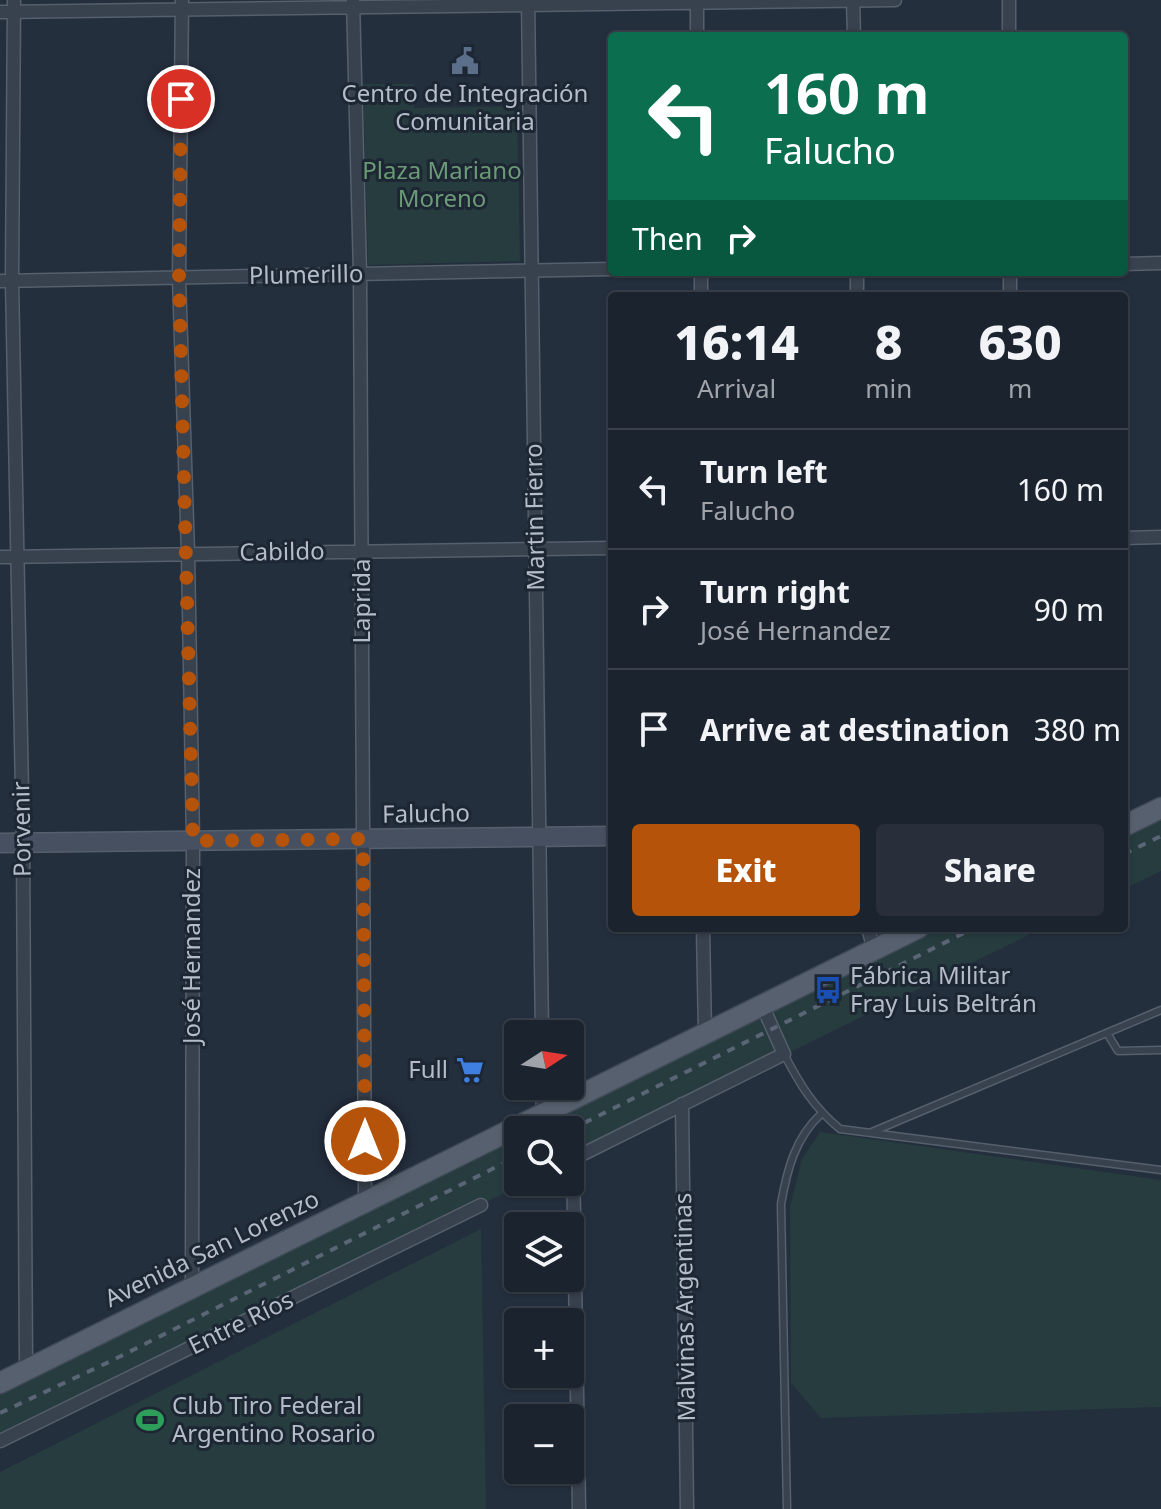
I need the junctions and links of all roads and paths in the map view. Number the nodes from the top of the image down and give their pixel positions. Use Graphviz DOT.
graph roads {
  1 [pos="853,0"];
  2 [pos="895,0"];
  3 [pos="1009,0"];
  4 [pos="528,2"];
  5 [pos="697,2"];
  6 [pos="353,4"];
  7 [pos="182,5"];
  8 [pos="14,6"];
  9 [pos="0,12"];
  10 [pos="697,32"];
  11 [pos="854,32"];
  12 [pos="1009,32"];
  13 [pos="1161,263"];
  14 [pos="1128,264"];
  15 [pos="608,269"];
  16 [pos="532,271"];
  17 [pos="360,274"];
  18 [pos="179,278"];
  19 [pos="6,281"];
  20 [pos="1161,537"];
  21 [pos="1128,538"];
  22 [pos="536,548"];
  23 [pos="608,548"];
  24 [pos="362,551"];
  25 [pos="188,553"];
  26 [pos="0,557"];
  27 [pos="16,557"];
  28 [pos="1161,808"];
  29 [pos="1128,824"];
  30 [pos="608,836"];
  31 [pos="539,837"];
  32 [pos="363,839"];
  33 [pos="193,841"];
  34 [pos="0,843"];
  35 [pos="23,843"];
  36 [pos="703,932"];
  37 [pos="869,932"];
  38 [pos="910,932"];
  39 [pos="874,950"];
  40 [pos="762,1005"];
  41 [pos="1161,1010"];
  42 [pos="542,1020"];
  43 [pos="1107,1033"];
  44 [pos="705,1034"];
  45 [pos="1161,1050"];
  46 [pos="784,1054"];
  47 [pos="542,1100"];
  48 [pos="682,1104"];
  49 [pos="543,1114"];
  50 [pos="821,1114"];
  51 [pos="868,1133"];
  52 [pos="1161,1170"];
  53 [pos="365,1202"];
  54 [pos="481,1205"];
  55 [pos="192,1288"];
  56 [pos="26,1370"];
  57 [pos="0,1383"];
  58 [pos="0,1441"];
  59 [pos="579,1509"];
  60 [pos="687,1509"];
  61 [pos="787,1509"];
  1 -- 2 [label="street"];
  1 -- 5 [label="street"];
  1 -- 11 [label="street"];
  3 -- 12 [label="street"];
  4 -- 5 [label="street"];
  4 -- 6 [label="street"];
  4 -- 16 [label="street, Martin Fierro"];
  5 -- 10 [label="street"];
  6 -- 7 [label="street"];
  6 -- 17 [label="street, Laprida"];
  7 -- 8 [label="street"];
  7 -- 18 [label="street, José Hernandez"];
  8 -- 9 [label="street"];
  8 -- 19 [label="street, Porvenir"];
  13 -- 14 [label="street"];
  15 -- 16 [label="street, Plumerillo"];
  16 -- 17 [label="street, Plumerillo"];
  16 -- 22 [label="street, Martin Fierro"];
  17 -- 18 [label="street, Plumerillo"];
  17 -- 24 [label="street, Laprida"];
  18 -- 19 [label="street, Plumerillo"];
  18 -- 25 [label="street, José Hernandez"];
  19 -- 27 [label="street, Porvenir"];
  20 -- 21 [label="street"];
  22 -- 23 [label="street, Cabildo"];
  22 -- 24 [label="street, Cabildo"];
  22 -- 31 [label="street, Martin Fierro"];
  24 -- 25 [label="street, Cabildo"];
  24 -- 32 [label="street, Laprida"];
  25 -- 27 [label="street, Cabildo"];
  25 -- 33 [label="street, José Hernandez"];
  26 -- 27 [label="street, Cabildo"];
  27 -- 35 [label="street, Porvenir"];
  28 -- 29 [label="main road"];
  30 -- 31 [label="street, Falucho"];
  31 -- 32 [label="street, Falucho"];
  31 -- 42 [label="street, Martin Fierro"];
  32 -- 33 [label="street, Falucho"];
  32 -- 53 [label="street, Laprida"];
  33 -- 35 [label="street, Falucho"];
  33 -- 55 [label="street, José Hernandez"];
  34 -- 35 [label="street, Falucho"];
  35 -- 56 [label="street, Porvenir"];
  36 -- 44 [label="street"];
  37 -- 39 [label="street"];
  38 -- 39 [label="main road, Avenida San Lorenzo"];
  39 -- 40 [label="main road, Avenida San Lorenzo"];
  40 -- 44 [label="main road, Avenida San Lorenzo"];
  40 -- 46 [label="street"];
  41 -- 43 [label="lane"];
  43 -- 45 [label="lane"];
  43 -- 51 [label="lane"];
  44 -- 49 [label="main road, Avenida San Lorenzo"];
  46 -- 48 [label="street"];
  46 -- 50 [label="lane"];
  47 -- 49 [label="street"];
  48 -- 59 [label="street"];
  48 -- 60 [label="street, Malvinas Argentinas"];
  49 -- 53 [label="main road, Avenida San Lorenzo"];
  50 -- 51 [label="lane"];
  50 -- 61 [label="lane"];
  51 -- 52 [label="lane"];
  53 -- 55 [label="main road, Avenida San Lorenzo"];
  54 -- 58 [label="street, Entre Ríos"];
  55 -- 56 [label="main road, Avenida San Lorenzo"];
  56 -- 57 [label="main road, Avenida San Lorenzo"];
}
